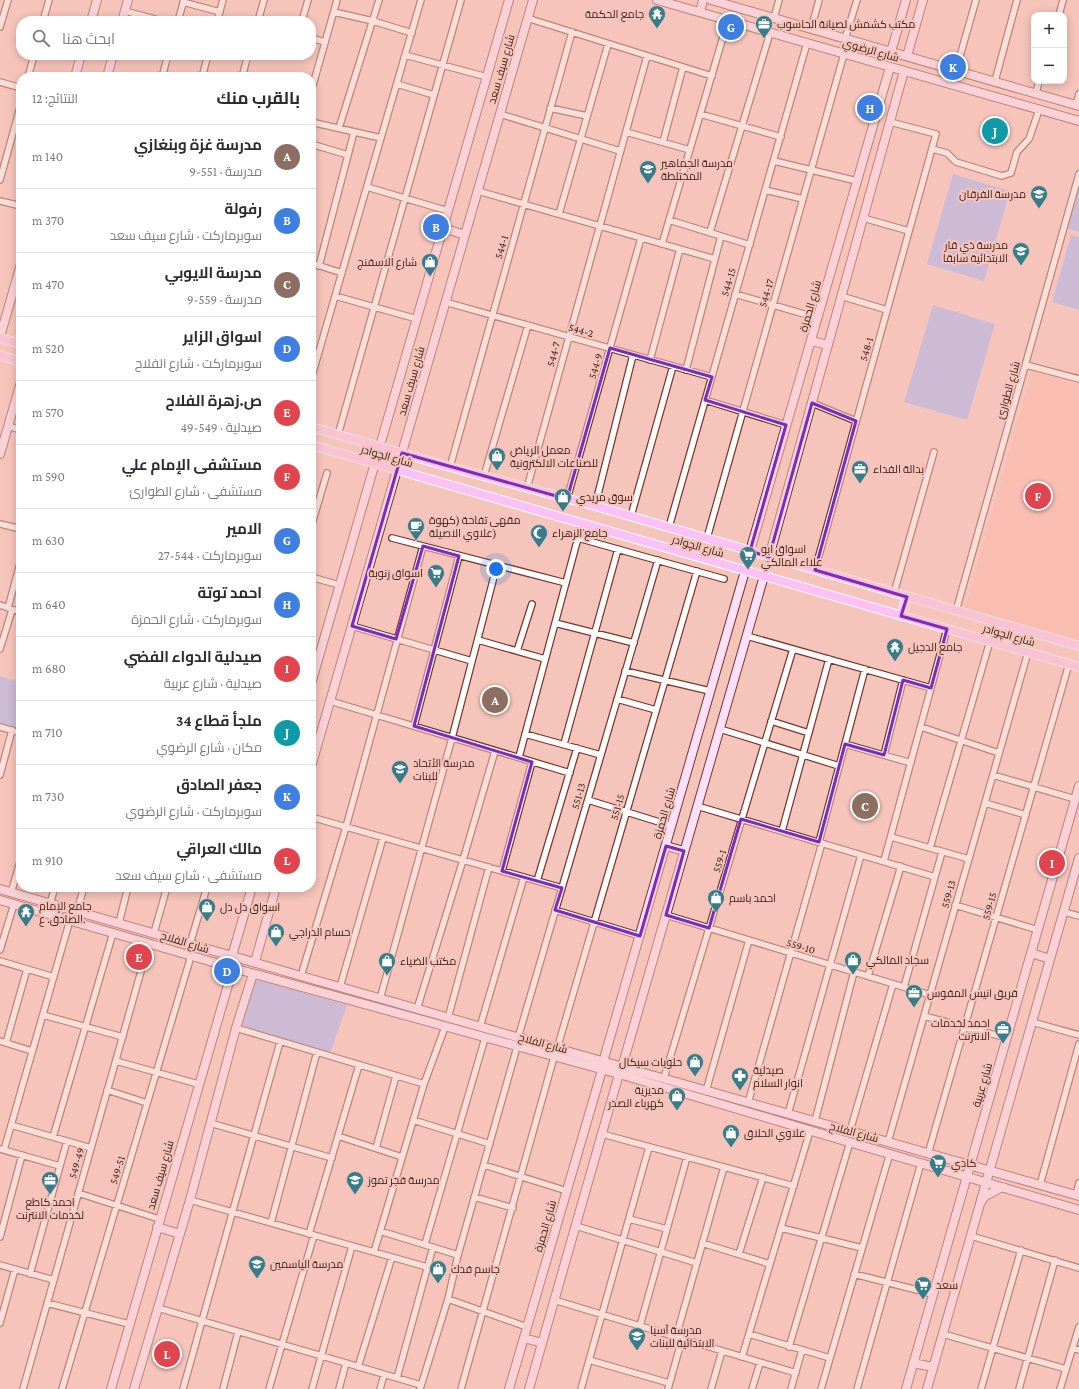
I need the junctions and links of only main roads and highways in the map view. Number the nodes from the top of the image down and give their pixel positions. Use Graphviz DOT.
graph roads {
  1 [pos="0,338"];
  2 [pos="16,343"];
  3 [pos="0,356"];
  4 [pos="16,361"];
  5 [pos="316,429"];
  6 [pos="316,446"];
  7 [pos="907,596"];
  8 [pos="902,616"];
  9 [pos="1079,646"];
  10 [pos="1079,667"];
  1 -- 2 [label="main road"];
  3 -- 4 [label="main road"];
  5 -- 7 [label="main road, شارع الچوادر"];
  6 -- 8 [label="main road, شارع الچوادر"];
  7 -- 8 [label="main road"];
  7 -- 9 [label="main road, شارع الچوادر"];
  8 -- 10 [label="main road, شارع الچوادر"];
}
